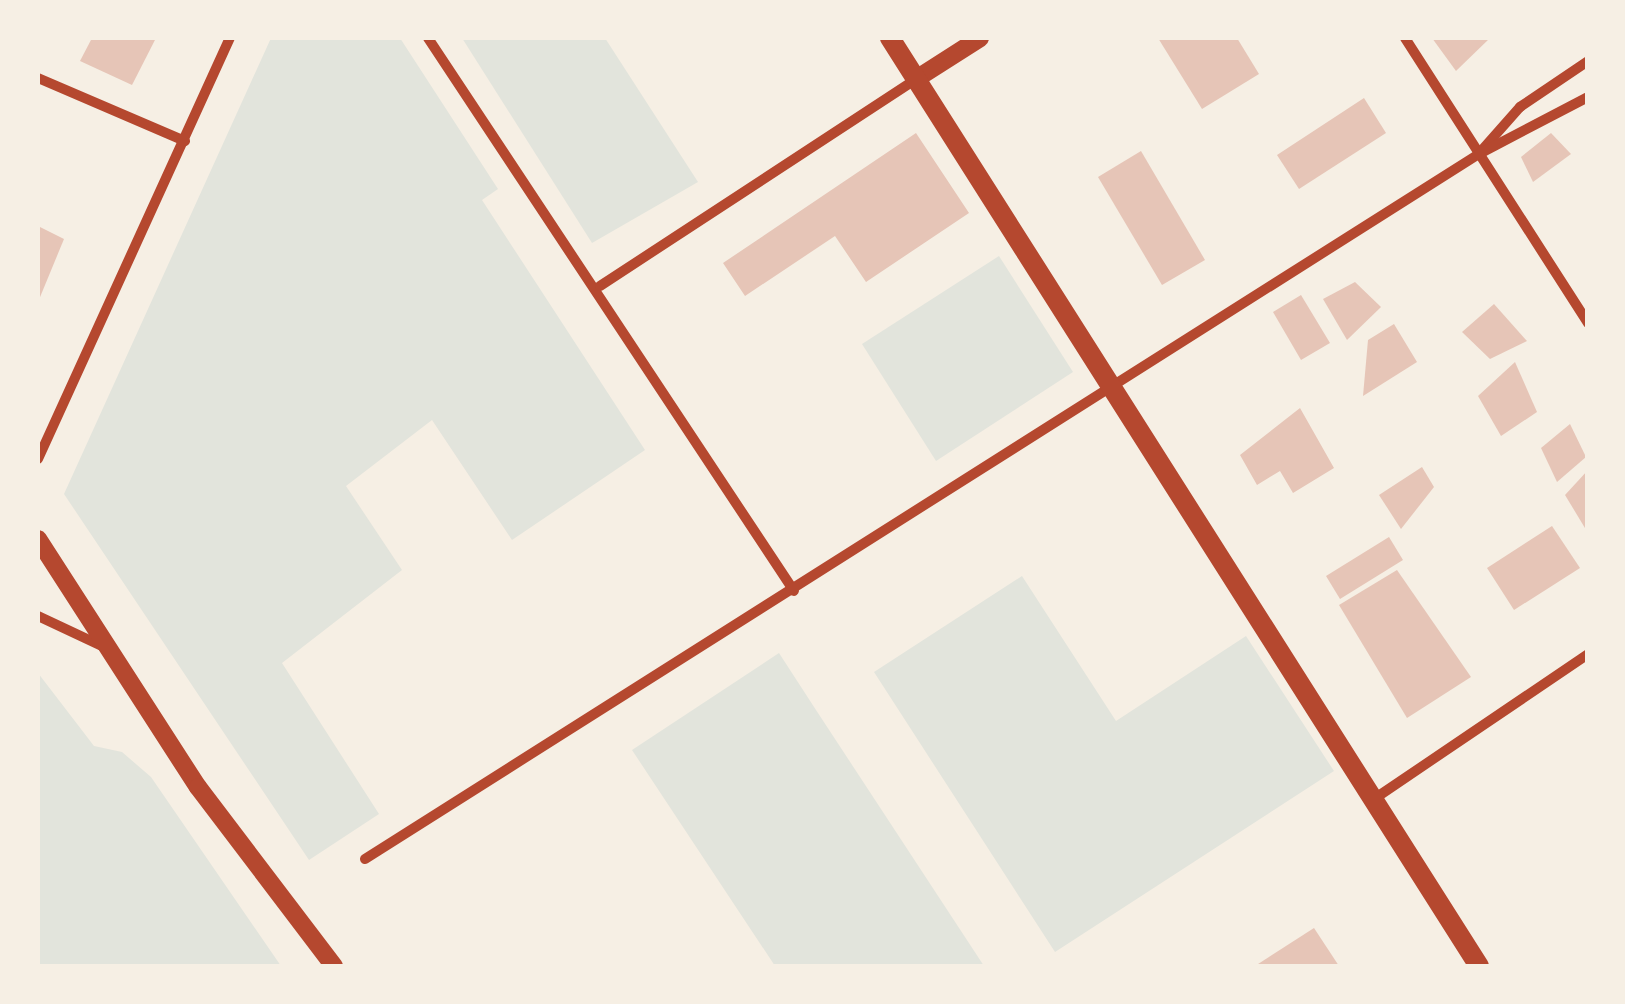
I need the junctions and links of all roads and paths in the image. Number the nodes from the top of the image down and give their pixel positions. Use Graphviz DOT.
graph roads {
  1 [pos="230,38"];
  2 [pos="428,38"];
  3 [pos="890,38"];
  4 [pos="980,38"];
  5 [pos="1405,38"];
  6 [pos="1588,61"];
  7 [pos="38,78"];
  8 [pos="916,79"];
  9 [pos="1588,96"];
  10 [pos="185,141"];
  11 [pos="1479,154"];
  12 [pos="600,286"];
  13 [pos="1588,322"];
  14 [pos="1114,388"];
  15 [pos="38,459"];
  16 [pos="38,539"];
  17 [pos="794,591"];
  18 [pos="38,616"];
  19 [pos="105,647"];
  20 [pos="1588,654"];
  21 [pos="1374,799"];
  22 [pos="365,858"];
  23 [pos="334,966"];
  24 [pos="1480,966"];
  1 -- 10 [label="street"];
  2 -- 12 [label="street"];
  3 -- 8 [label="main road"];
  4 -- 8 [label="street"];
  5 -- 11 [label="street"];
  6 -- 11 [label="street"];
  7 -- 10 [label="street"];
  8 -- 12 [label="street"];
  8 -- 14 [label="main road"];
  9 -- 11 [label="street"];
  10 -- 15 [label="street"];
  11 -- 13 [label="street"];
  11 -- 14 [label="street"];
  12 -- 17 [label="street"];
  14 -- 17 [label="street"];
  14 -- 21 [label="main road"];
  16 -- 19 [label="street"];
  17 -- 22 [label="street"];
  18 -- 19 [label="street"];
  19 -- 23 [label="street"];
  20 -- 21 [label="street"];
  21 -- 24 [label="main road"];
}
